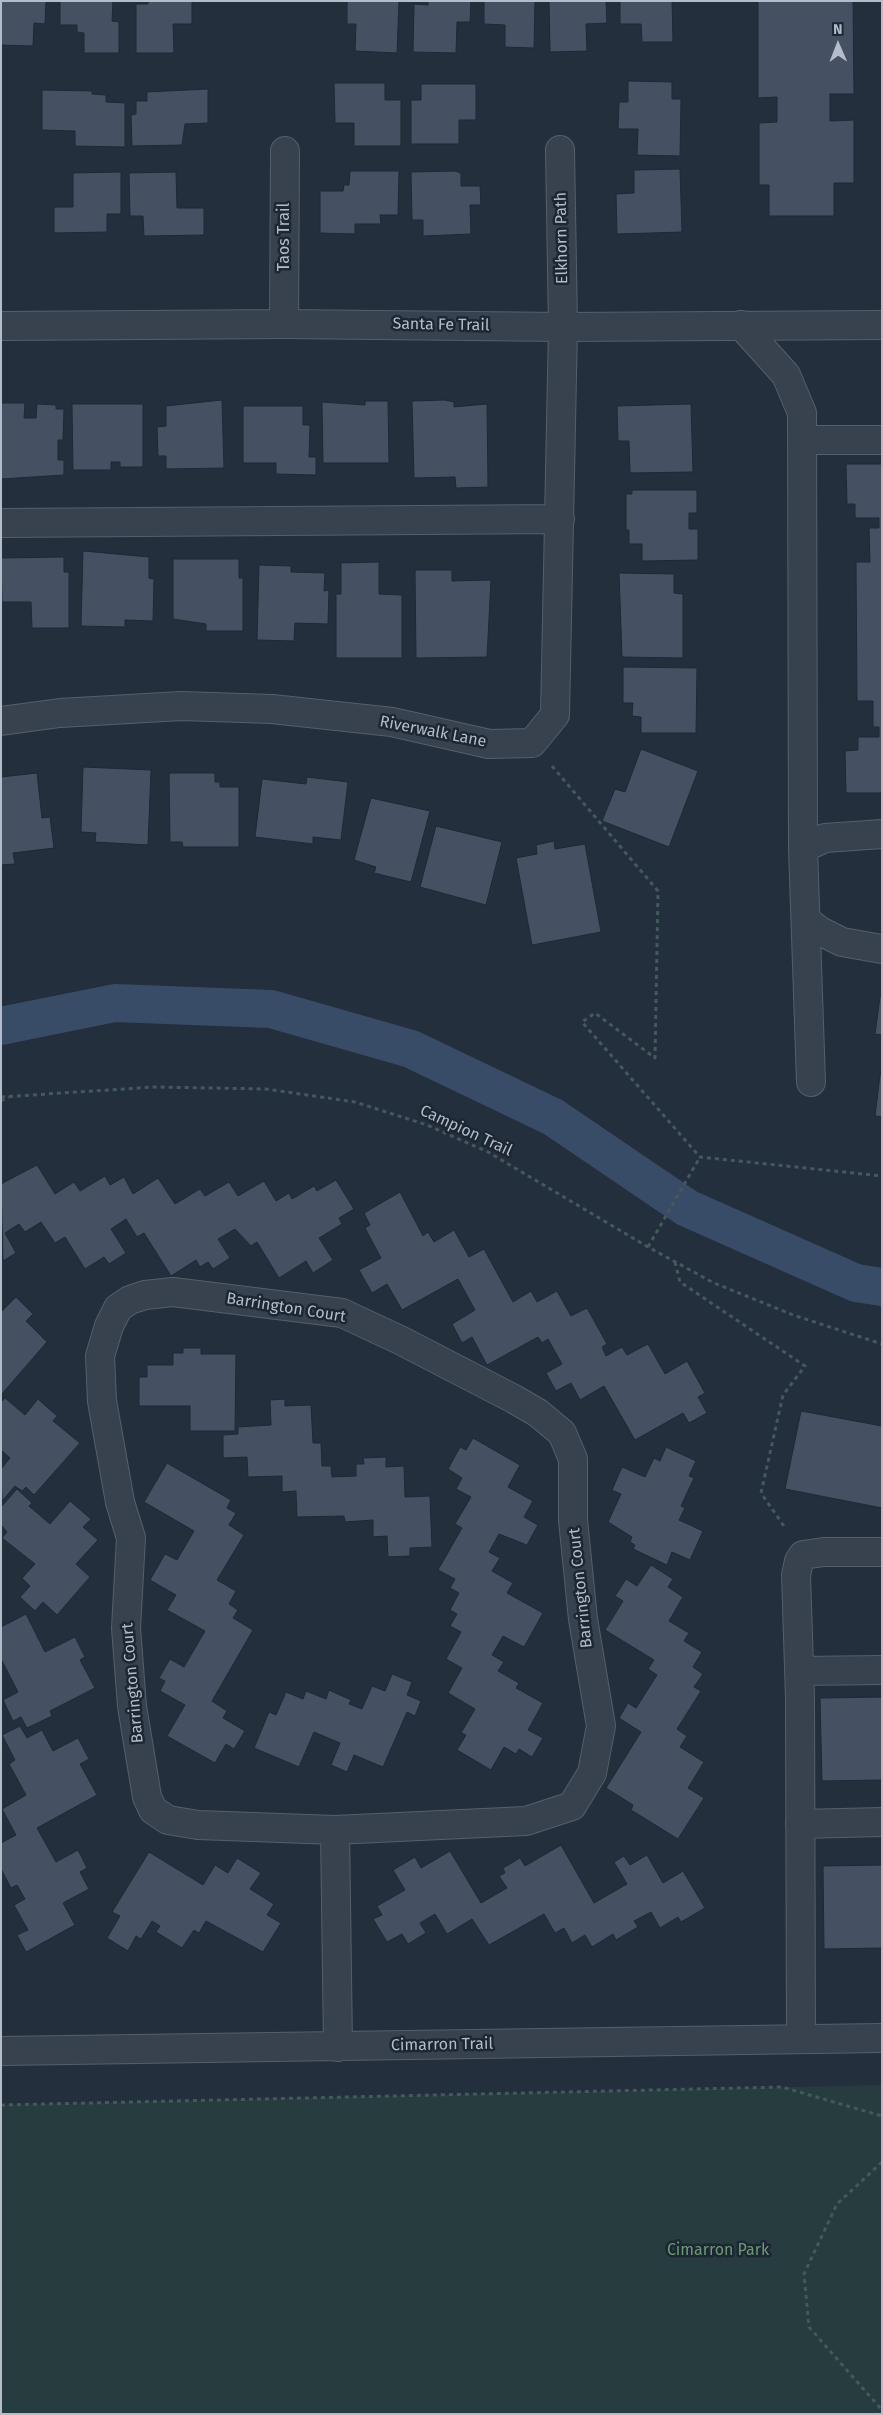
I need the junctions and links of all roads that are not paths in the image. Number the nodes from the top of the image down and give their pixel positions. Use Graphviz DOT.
graph roads {
  1 [pos="285,150"];
  2 [pos="560,150"];
  3 [pos="284,324"];
  4 [pos="741,325"];
  5 [pos="882,325"];
  6 [pos="1,326"];
  7 [pos="563,327"];
  8 [pos="802,440"];
  9 [pos="882,440"];
  10 [pos="560,518"];
  11 [pos="1,523"];
  12 [pos="1,721"];
  13 [pos="882,834"];
  14 [pos="803,848"];
  15 [pos="806,920"];
  16 [pos="882,949"];
  17 [pos="811,1082"];
  18 [pos="882,1552"];
  19 [pos="882,1670"];
  20 [pos="799,1671"];
  21 [pos="882,1822"];
  22 [pos="800,1824"];
  23 [pos="335,1830"];
  24 [pos="882,2038"];
  25 [pos="801,2039"];
  26 [pos="338,2047"];
  27 [pos="1,2051"];
  1 -- 3 [label="street, Taos Trail"];
  2 -- 7 [label="street, Elkhorn Path"];
  3 -- 6 [label="street, Santa Fe Trail"];
  3 -- 7 [label="street, Santa Fe Trail"];
  4 -- 5 [label="street, Santa Fe Trail"];
  4 -- 7 [label="street, Santa Fe Trail"];
  4 -- 8 [label="street"];
  7 -- 10 [label="street"];
  8 -- 9 [label="street"];
  8 -- 14 [label="street"];
  10 -- 11 [label="street"];
  10 -- 12 [label="street, Riverwalk Lane"];
  13 -- 14 [label="street"];
  14 -- 15 [label="street"];
  15 -- 16 [label="street"];
  15 -- 17 [label="street"];
  18 -- 20 [label="street"];
  19 -- 20 [label="street"];
  20 -- 22 [label="street"];
  21 -- 22 [label="street"];
  22 -- 25 [label="street"];
  23 -- 23 [label="street, Barrington Court"];
  23 -- 26 [label="street"];
  24 -- 25 [label="street, Cimarron Trail"];
  25 -- 26 [label="street, Cimarron Trail"];
  26 -- 27 [label="street, Cimarron Trail"];
}
